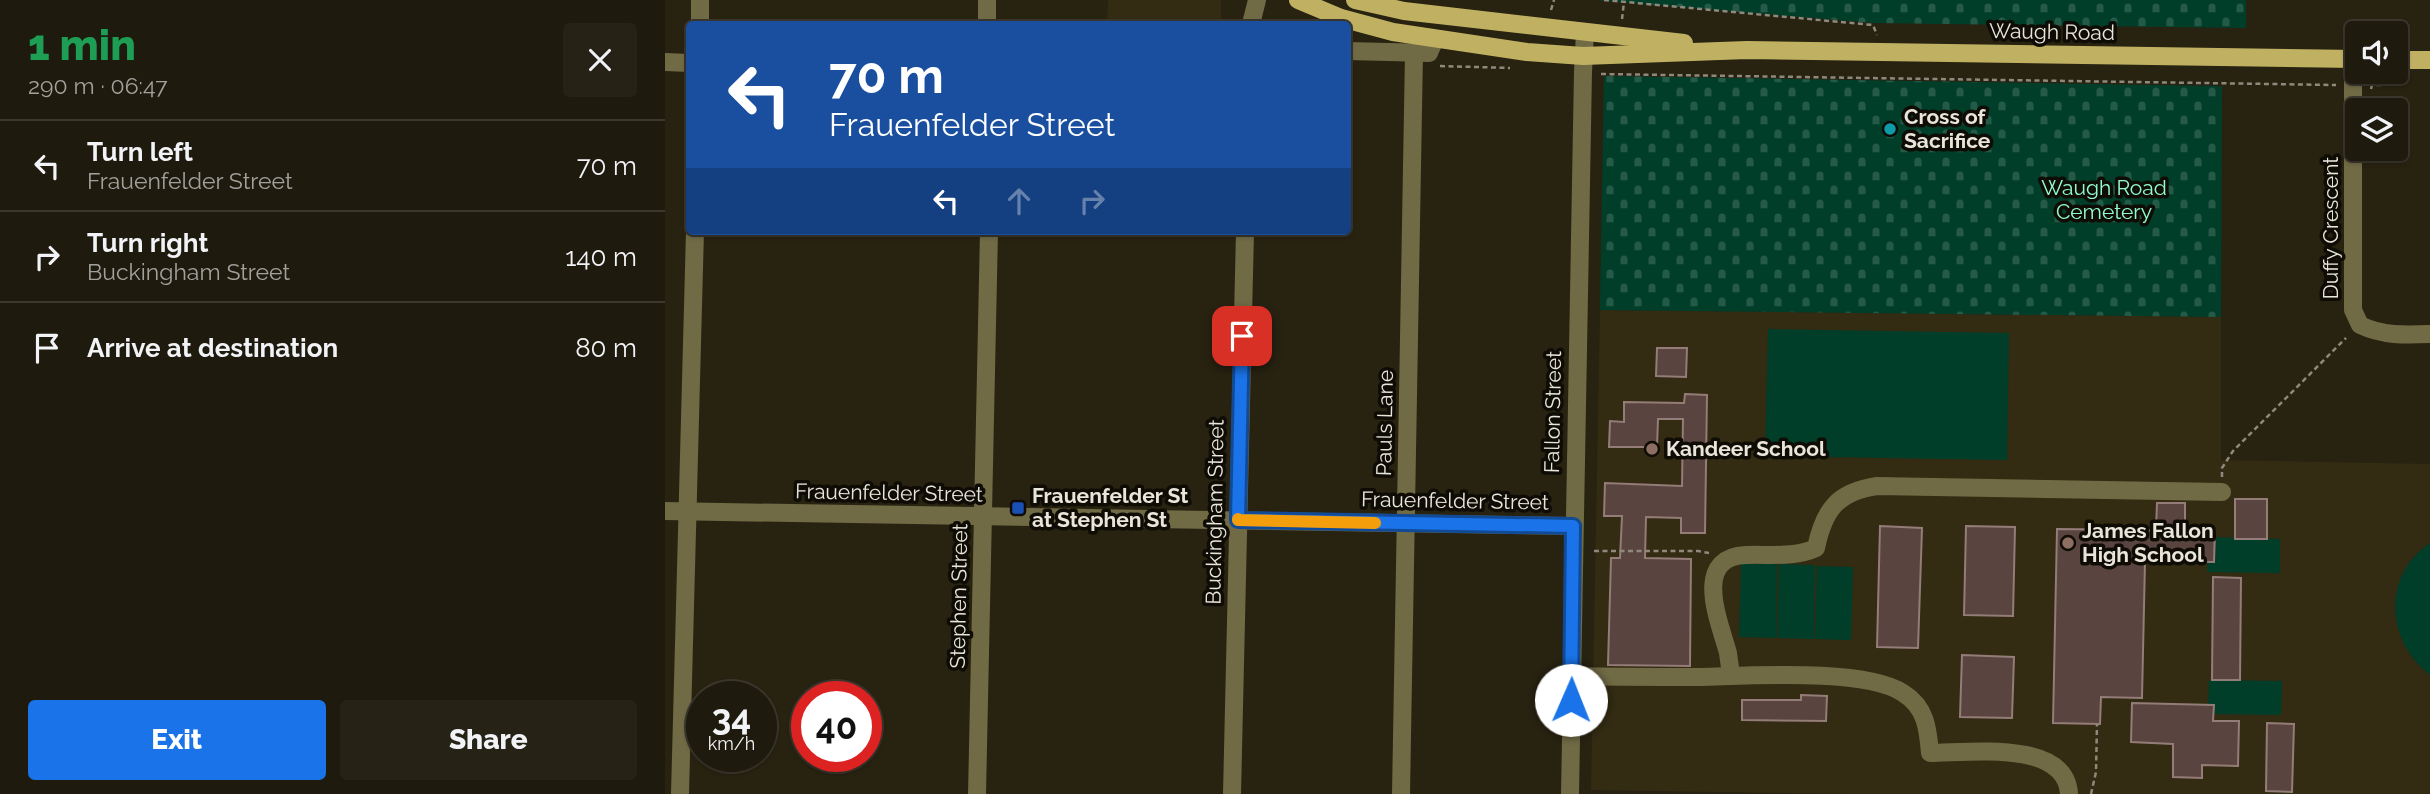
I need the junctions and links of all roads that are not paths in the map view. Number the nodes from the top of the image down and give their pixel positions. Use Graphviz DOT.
graph roads {
  1 [pos="700,0"];
  2 [pos="988,0"];
  3 [pos="1298,0"];
  4 [pos="1355,0"];
  5 [pos="700,21"];
  6 [pos="987,21"];
  7 [pos="1585,32"];
  8 [pos="1435,39"];
  9 [pos="1747,50"];
  10 [pos="1351,51"];
  11 [pos="1414,53"];
  12 [pos="1583,55"];
  13 [pos="2345,59"];
  14 [pos="2408,60"];
  15 [pos="2430,60"];
  16 [pos="665,62"];
  17 [pos="686,63"];
  18 [pos="2355,84"];
  19 [pos="695,235"];
  20 [pos="989,235"];
  21 [pos="1245,235"];
  22 [pos="2430,334"];
  23 [pos="2222,492"];
  24 [pos="665,511"];
  25 [pos="686,511"];
  26 [pos="983,518"];
  27 [pos="1238,520"];
  28 [pos="1406,523"];
  29 [pos="1573,526"];
  30 [pos="1731,675"];
  31 [pos="1572,677"];
  32 [pos="680,794"];
  33 [pos="977,794"];
  34 [pos="1232,794"];
  35 [pos="1401,794"];
  36 [pos="1570,794"];
  37 [pos="2069,794"];
  1 -- 5 [label="street"];
  2 -- 6 [label="street"];
  3 -- 8 [label="main road, Waugh Road"];
  4 -- 7 [label="main road, Waugh Road"];
  7 -- 9 [label="main road, Waugh Road"];
  7 -- 12 [label="street, Fallon Street"];
  8 -- 11 [label="street"];
  8 -- 12 [label="main road, Waugh Road"];
  9 -- 12 [label="main road, Waugh Road"];
  9 -- 13 [label="main road, Waugh Road"];
  10 -- 11 [label="street"];
  11 -- 28 [label="street, Pauls Lane"];
  12 -- 29 [label="street, Fallon Street"];
  14 -- 15 [label="main road"];
  16 -- 17 [label="street"];
  18 -- 22 [label="street, Duffy Crescent"];
  19 -- 25 [label="street"];
  20 -- 26 [label="street, Stephen Street"];
  21 -- 27 [label="street, Buckingham Street"];
  23 -- 30 [label="street"];
  24 -- 25 [label="street, Frauenfelder Street"];
  25 -- 26 [label="street, Frauenfelder Street"];
  25 -- 32 [label="street"];
  26 -- 27 [label="street, Frauenfelder Street"];
  26 -- 33 [label="street, Stephen Street"];
  27 -- 28 [label="street, Frauenfelder Street"];
  27 -- 34 [label="street, Buckingham Street"];
  28 -- 29 [label="street, Frauenfelder Street"];
  28 -- 35 [label="street, Pauls Lane"];
  29 -- 31 [label="street, Fallon Street"];
  30 -- 31 [label="street"];
  30 -- 37 [label="street"];
  31 -- 36 [label="street, Fallon Street"];
}
